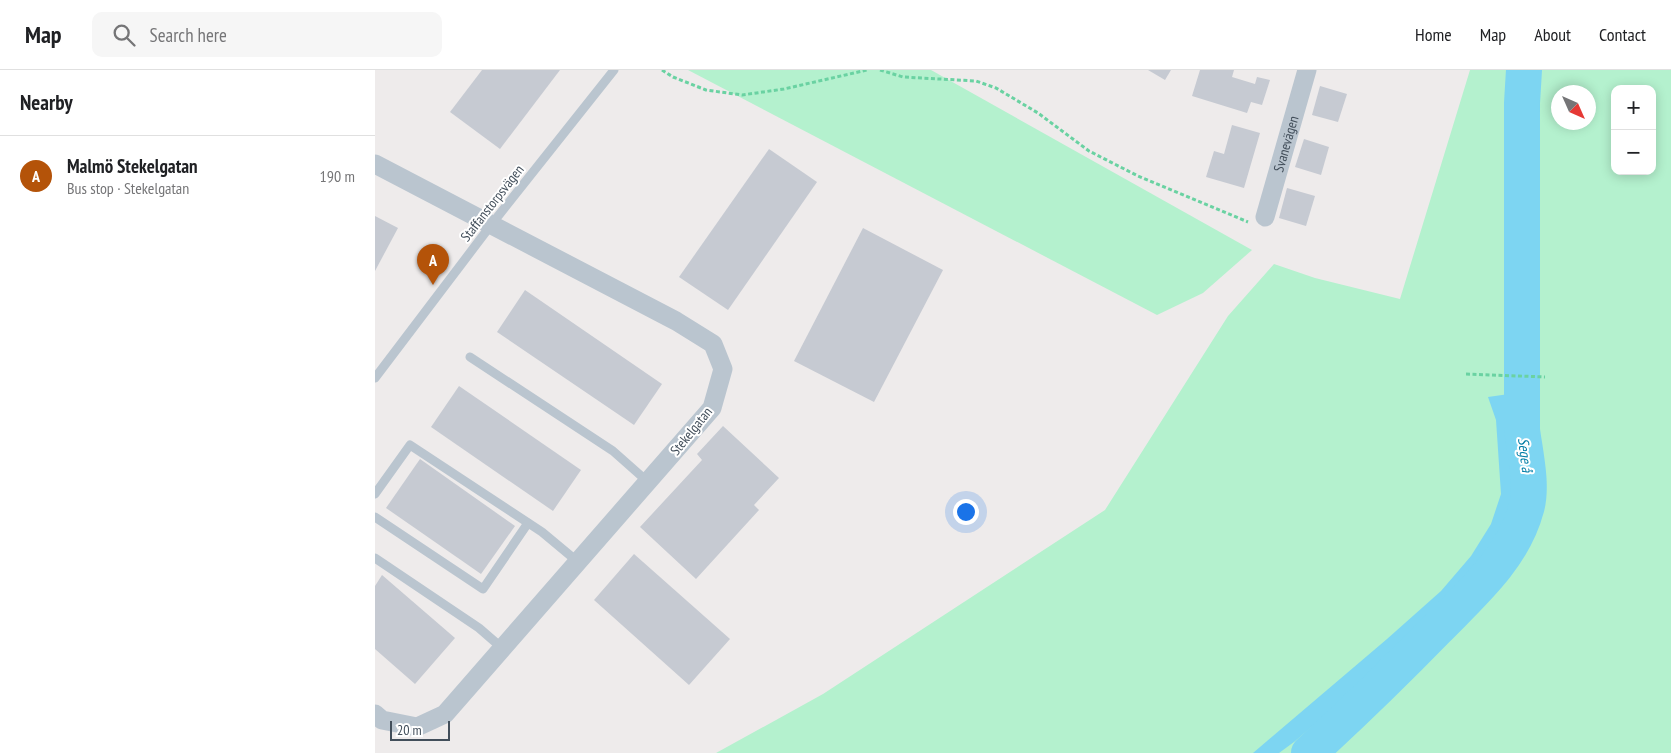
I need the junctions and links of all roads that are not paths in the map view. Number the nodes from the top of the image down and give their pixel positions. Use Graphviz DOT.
graph roads {
  1 [pos="614,70"];
  2 [pos="1306,70"];
  3 [pos="375,164"];
  4 [pos="1265,217"];
  5 [pos="491,225"];
  6 [pos="470,357"];
  7 [pos="375,378"];
  8 [pos="647,482"];
  9 [pos="375,494"];
  10 [pos="375,517"];
  11 [pos="528,523"];
  12 [pos="375,558"];
  13 [pos="578,562"];
  14 [pos="502,648"];
  15 [pos="375,714"];
  1 -- 5 [label="lane, Staffanstorpsvägen"];
  2 -- 4 [label="street, Svanevägen"];
  3 -- 5 [label="street, Stekelgatan"];
  5 -- 7 [label="lane, Staffanstorpsvägen"];
  5 -- 8 [label="street, Stekelgatan"];
  6 -- 8 [label="lane"];
  8 -- 13 [label="street, Stekelgatan"];
  9 -- 11 [label="lane"];
  10 -- 11 [label="lane"];
  11 -- 13 [label="lane"];
  12 -- 14 [label="lane"];
  13 -- 14 [label="street, Stekelgatan"];
  14 -- 15 [label="street, Stekelgatan"];
}
